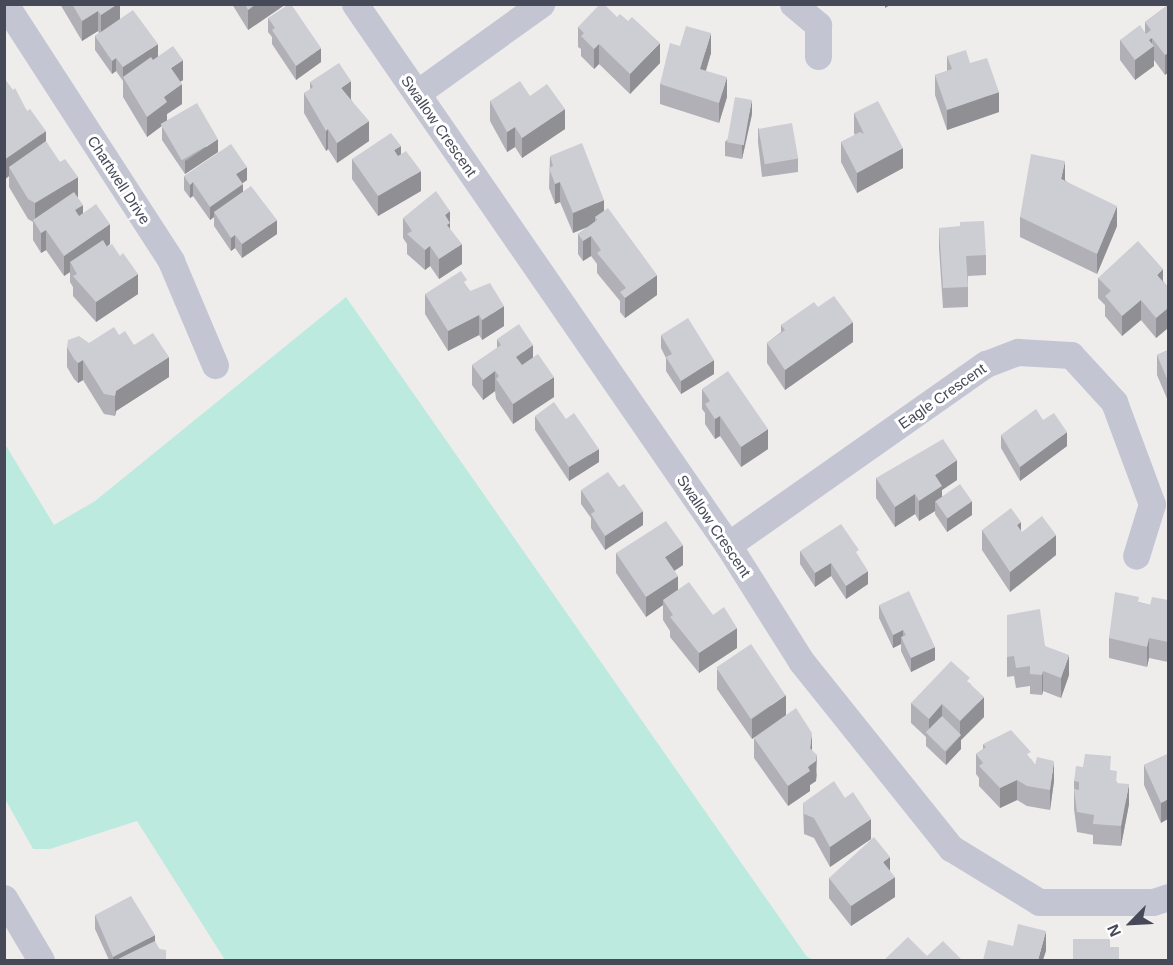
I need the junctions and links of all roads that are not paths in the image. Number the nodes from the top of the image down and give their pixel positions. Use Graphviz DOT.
graph roads {
  1 [pos="5,4"];
  2 [pos="355,4"];
  3 [pos="540,4"];
  4 [pos="793,4"];
  5 [pos="818,56"];
  6 [pos="417,93"];
  7 [pos="215,365"];
  8 [pos="728,545"];
  9 [pos="1136,556"];
  10 [pos="1168,897"];
  11 [pos="4,898"];
  12 [pos="41,960"];
  1 -- 7 [label="street, Chartwell Drive"];
  2 -- 6 [label="street, Swallow Crescent"];
  3 -- 6 [label="street"];
  4 -- 5 [label="street"];
  6 -- 8 [label="street, Swallow Crescent"];
  8 -- 9 [label="street, Eagle Crescent"];
  8 -- 10 [label="street, Swallow Crescent"];
  11 -- 12 [label="street"];
}
